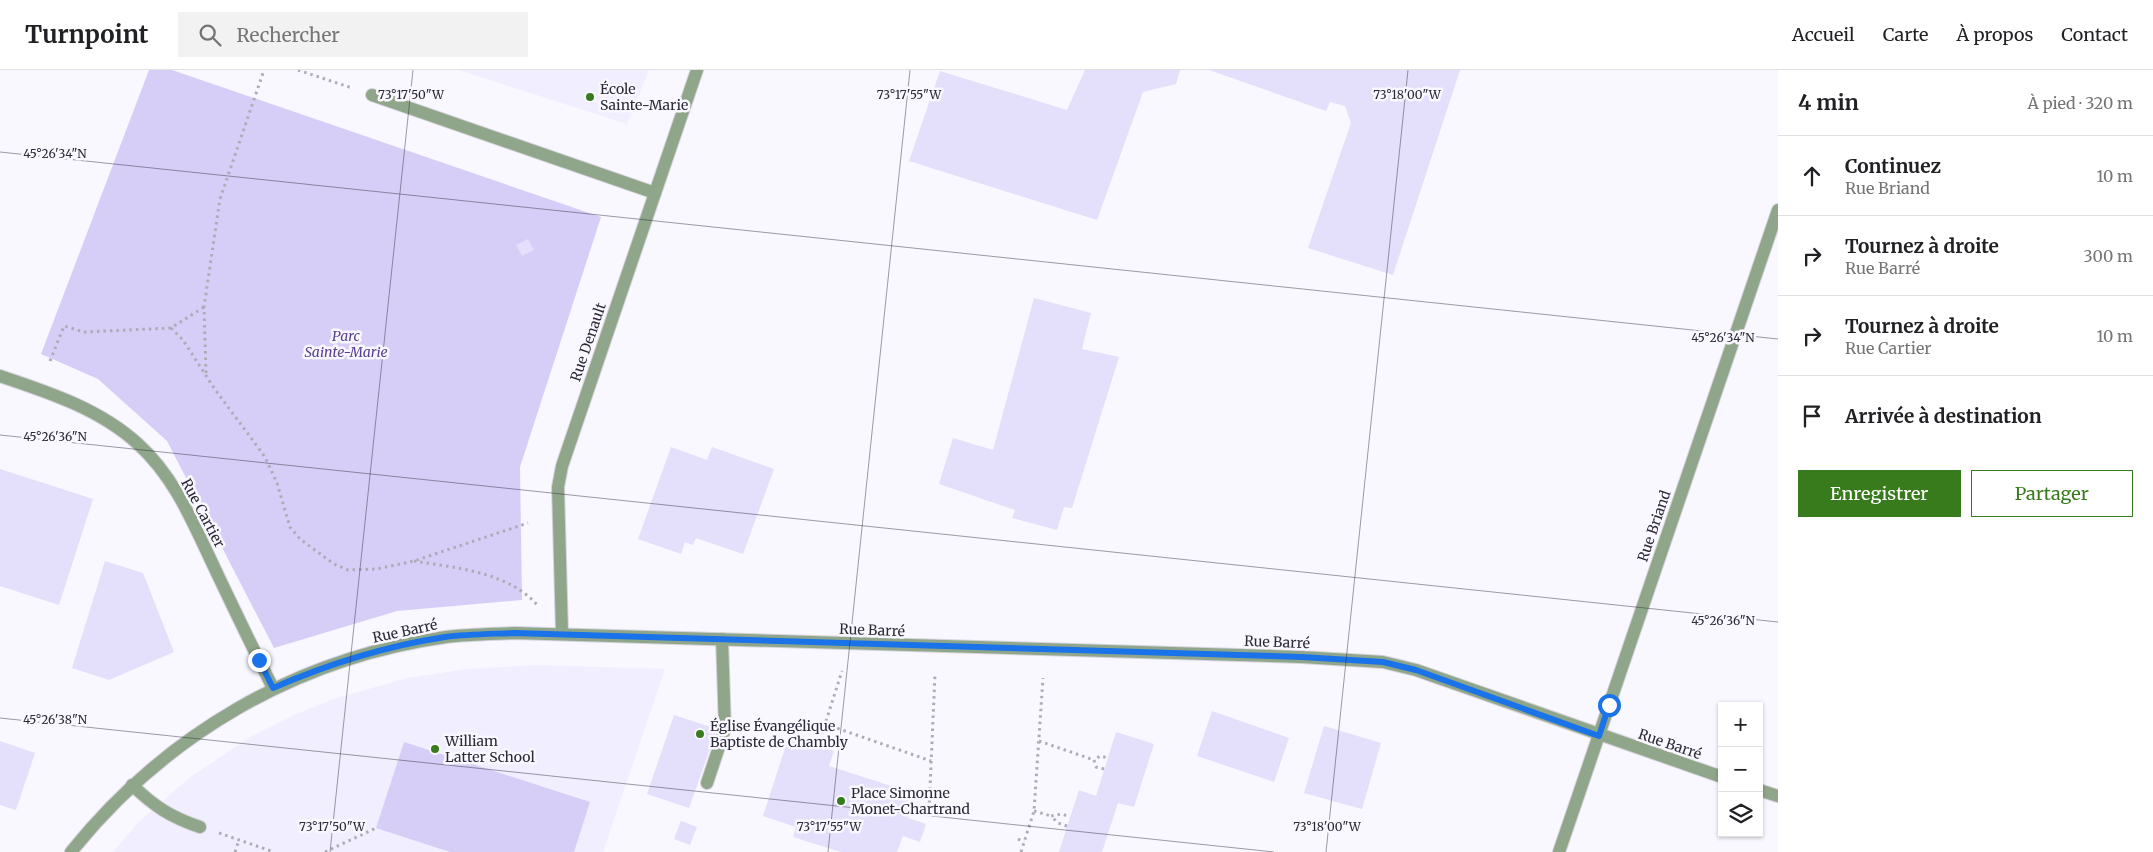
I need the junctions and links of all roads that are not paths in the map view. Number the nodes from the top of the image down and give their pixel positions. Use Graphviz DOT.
graph roads {
  1 [pos="697,70"];
  2 [pos="372,96"];
  3 [pos="655,193"];
  4 [pos="1778,210"];
  5 [pos="0,376"];
  6 [pos="562,633"];
  7 [pos="722,639"];
  8 [pos="273,688"];
  9 [pos="1599,736"];
  10 [pos="1718,776"];
  11 [pos="707,783"];
  12 [pos="132,785"];
  13 [pos="1763,791"];
  14 [pos="1778,796"];
  15 [pos="200,827"];
  16 [pos="71,852"];
  17 [pos="1559,852"];
  1 -- 3 [label="street, Rue Denault"];
  2 -- 3 [label="street"];
  3 -- 6 [label="street, Rue Denault"];
  4 -- 9 [label="street, Rue Briand"];
  5 -- 8 [label="street, Rue Cartier"];
  6 -- 7 [label="street, Rue Barré"];
  6 -- 8 [label="street, Rue Barré"];
  7 -- 9 [label="street, Rue Barré"];
  7 -- 11 [label="street"];
  8 -- 12 [label="street, Rue Barré"];
  9 -- 10 [label="street, Rue Barré"];
  9 -- 17 [label="street, Rue Briand"];
  12 -- 15 [label="street"];
  12 -- 16 [label="street, Rue Barré"];
  13 -- 14 [label="street"];
}
